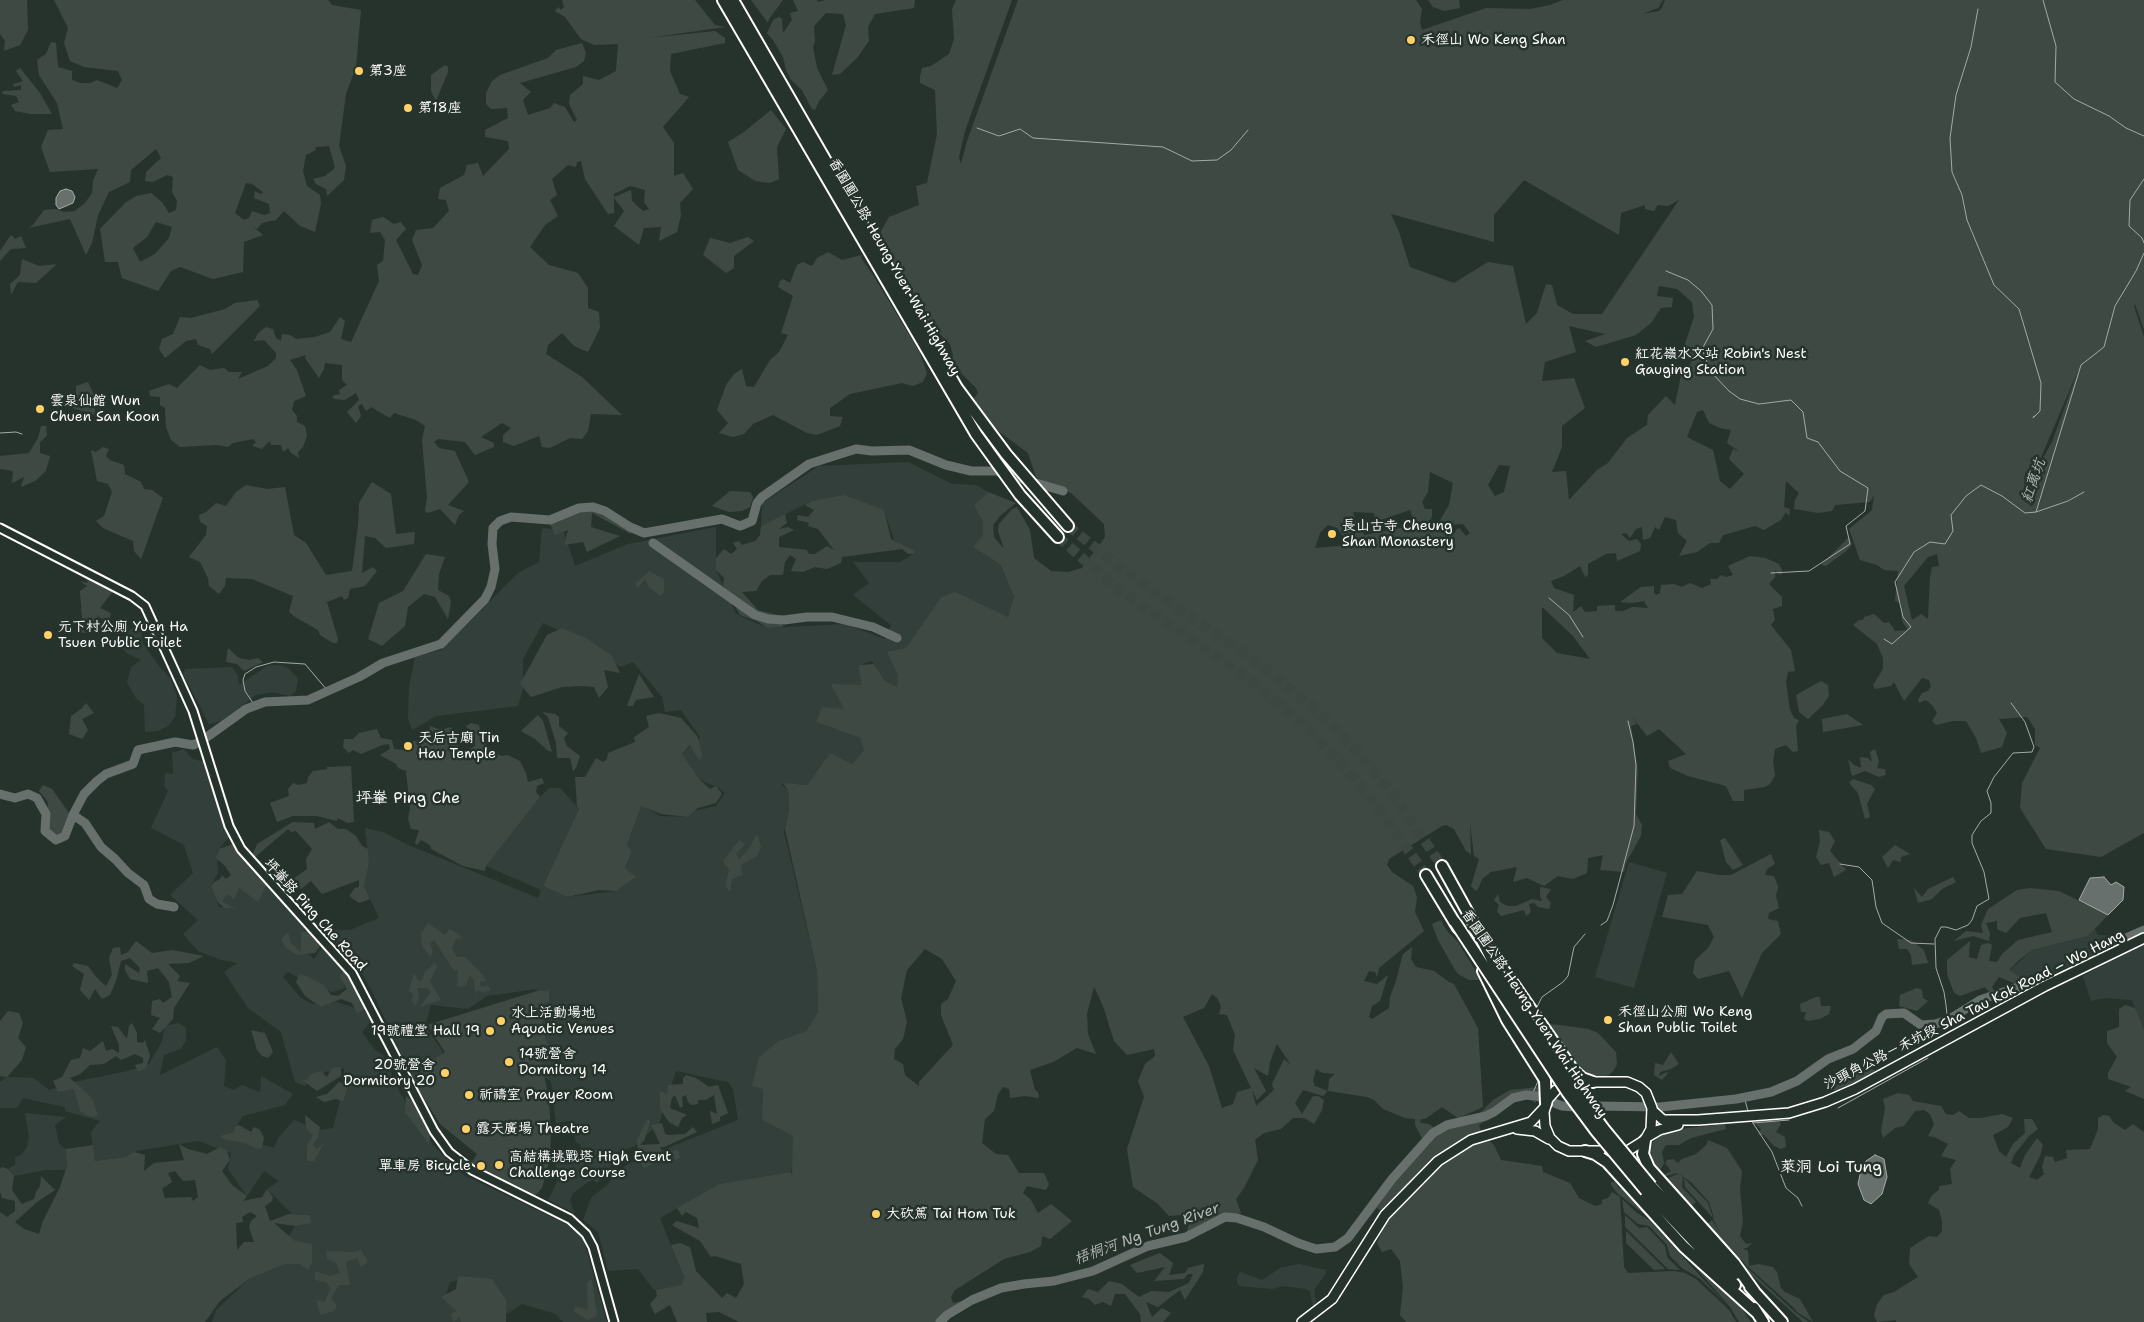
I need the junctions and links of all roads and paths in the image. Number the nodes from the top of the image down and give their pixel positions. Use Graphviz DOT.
graph roads {
  1 [pos="723,0"];
  2 [pos="733,0"];
  3 [pos="752,41"];
  4 [pos="921,334"];
  5 [pos="1068,526"];
  6 [pos="0,528"];
  7 [pos="1058,537"];
  8 [pos="1442,866"];
  9 [pos="1426,875"];
  10 [pos="1469,914"];
  11 [pos="1455,922"];
  12 [pos="2144,938"];
  13 [pos="1578,1082"];
  14 [pos="1593,1082"];
  15 [pos="1547,1102"];
  16 [pos="1654,1116"];
  17 [pos="1698,1120"];
  18 [pos="1514,1129"];
  19 [pos="1646,1138"];
  20 [pos="1552,1141"];
  21 [pos="1629,1150"];
  22 [pos="1585,1151"];
  23 [pos="1600,1151"];
  24 [pos="1649,1189"];
  25 [pos="1754,1291"];
  26 [pos="1756,1312"];
  27 [pos="614,1322"];
  28 [pos="1302,1322"];
  29 [pos="1763,1322"];
  30 [pos="1782,1322"];
  1 -- 3 [label="highway, 香園圍公路 Heung Yuen Wai Highway"];
  2 -- 3 [label="highway, 香園圍公路 Heung Yuen Wai Highway"];
  3 -- 4 [label="highway, 香園圍公路 Heung Yuen Wai Highway"];
  4 -- 5 [label="highway, 香園圍公路 Heung Yuen Wai Highway"];
  4 -- 7 [label="highway, 香園圍公路 Heung Yuen Wai Highway"];
  6 -- 27 [label="street, 坪輋路 Ping Che Road"];
  8 -- 10 [label="highway, 香園圍公路 Heung Yuen Wai Highway"];
  9 -- 11 [label="highway, 香園圍公路 Heung Yuen Wai Highway"];
  10 -- 14 [label="highway, bridge"];
  10 -- 24 [label="highway, 香園圍公路 Heung Yuen Wai Highway, bridge"];
  11 -- 15 [label="highway, bridge"];
  11 -- 24 [label="highway, 香園圍公路 Heung Yuen Wai Highway, bridge"];
  12 -- 17 [label="main road, 沙頭角公路－禾坑段 Sha Tau Kok Road – Wo Hang"];
  13 -- 14 [label="main road"];
  14 -- 16 [label="main road"];
  15 -- 18 [label="main road"];
  15 -- 20 [label="main road"];
  16 -- 17 [label="main road, 沙頭角公路－禾坑段 Sha Tau Kok Road – Wo Hang"];
  16 -- 19 [label="main road"];
  17 -- 19 [label="main road, 沙頭角公路－禾坑段 Sha Tau Kok Road – Wo Hang"];
  18 -- 20 [label="main road"];
  18 -- 28 [label="main road"];
  19 -- 21 [label="main road, 沙頭角公路－禾坑段 Sha Tau Kok Road – Wo Hang"];
  19 -- 25 [label="highway"];
  20 -- 22 [label="main road"];
  22 -- 23 [label="main road"];
  22 -- 26 [label="highway"];
  24 -- 25 [label="highway, 香園圍公路 Heung Yuen Wai Highway"];
  24 -- 26 [label="highway, 香園圍公路 Heung Yuen Wai Highway"];
  25 -- 30 [label="highway, 香園圍公路 Heung Yuen Wai Highway"];
  26 -- 29 [label="highway, 香園圍公路 Heung Yuen Wai Highway"];
}
